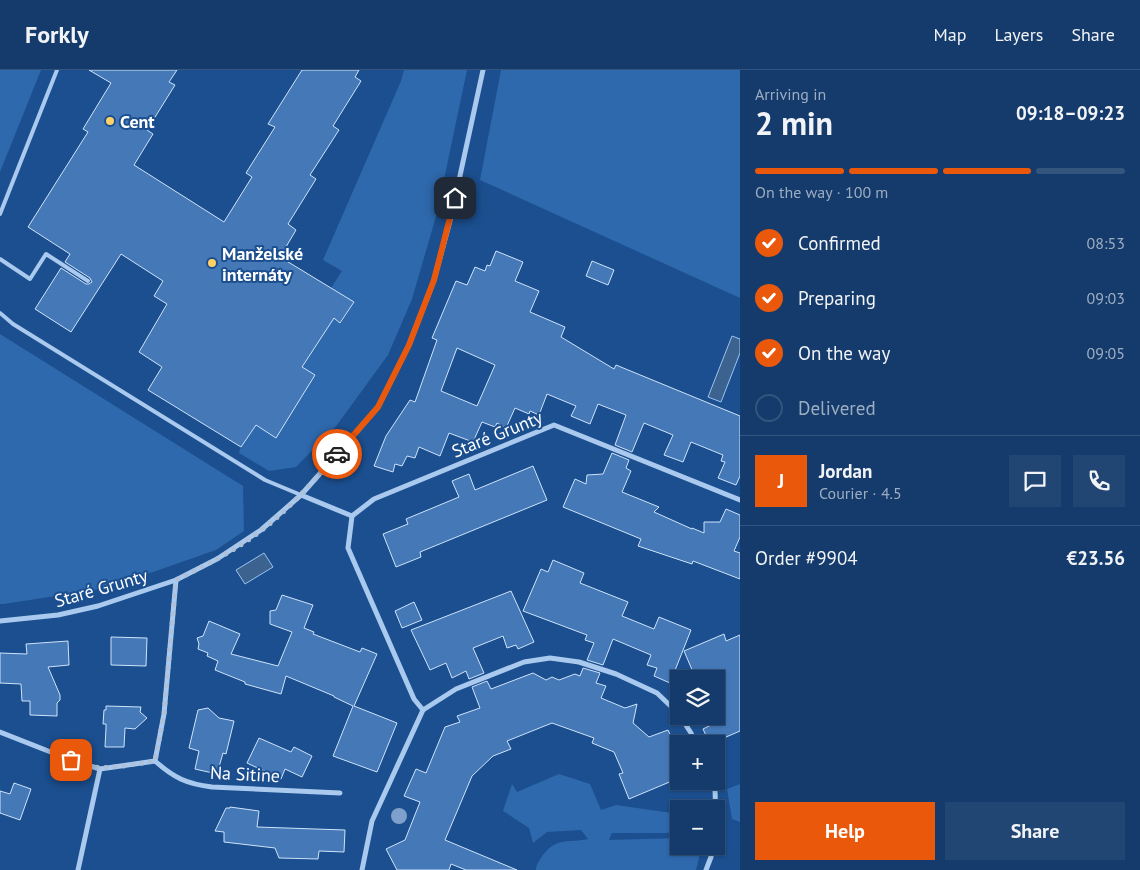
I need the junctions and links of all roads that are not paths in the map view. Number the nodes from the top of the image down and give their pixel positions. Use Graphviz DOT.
graph roads {
  1 [pos="57,70"];
  2 [pos="483,70"];
  3 [pos="0,214"];
  4 [pos="0,259"];
  5 [pos="88,281"];
  6 [pos="0,313"];
  7 [pos="301,495"];
  8 [pos="740,500"];
  9 [pos="352,516"];
  10 [pos="176,580"];
  11 [pos="0,621"];
  12 [pos="670,706"];
  13 [pos="423,710"];
  14 [pos="0,732"];
  15 [pos="155,761"];
  16 [pos="100,768"];
  17 [pos="340,793"];
  18 [pos="711,855"];
  19 [pos="78,870"];
  20 [pos="362,870"];
  21 [pos="706,870"];
  1 -- 3 [label="lane"];
  2 -- 7 [label="street, Staré Grunty"];
  4 -- 5 [label="lane"];
  6 -- 7 [label="lane"];
  7 -- 9 [label="street"];
  7 -- 10 [label="street, Staré Grunty"];
  8 -- 9 [label="street, Staré Grunty"];
  9 -- 13 [label="street"];
  10 -- 11 [label="street, Staré Grunty"];
  10 -- 15 [label="street"];
  12 -- 13 [label="street"];
  13 -- 20 [label="street"];
  14 -- 16 [label="street"];
  15 -- 16 [label="street"];
  15 -- 17 [label="street, Na Sitine"];
  16 -- 19 [label="street"];
  18 -- 21 [label="street"];
}
